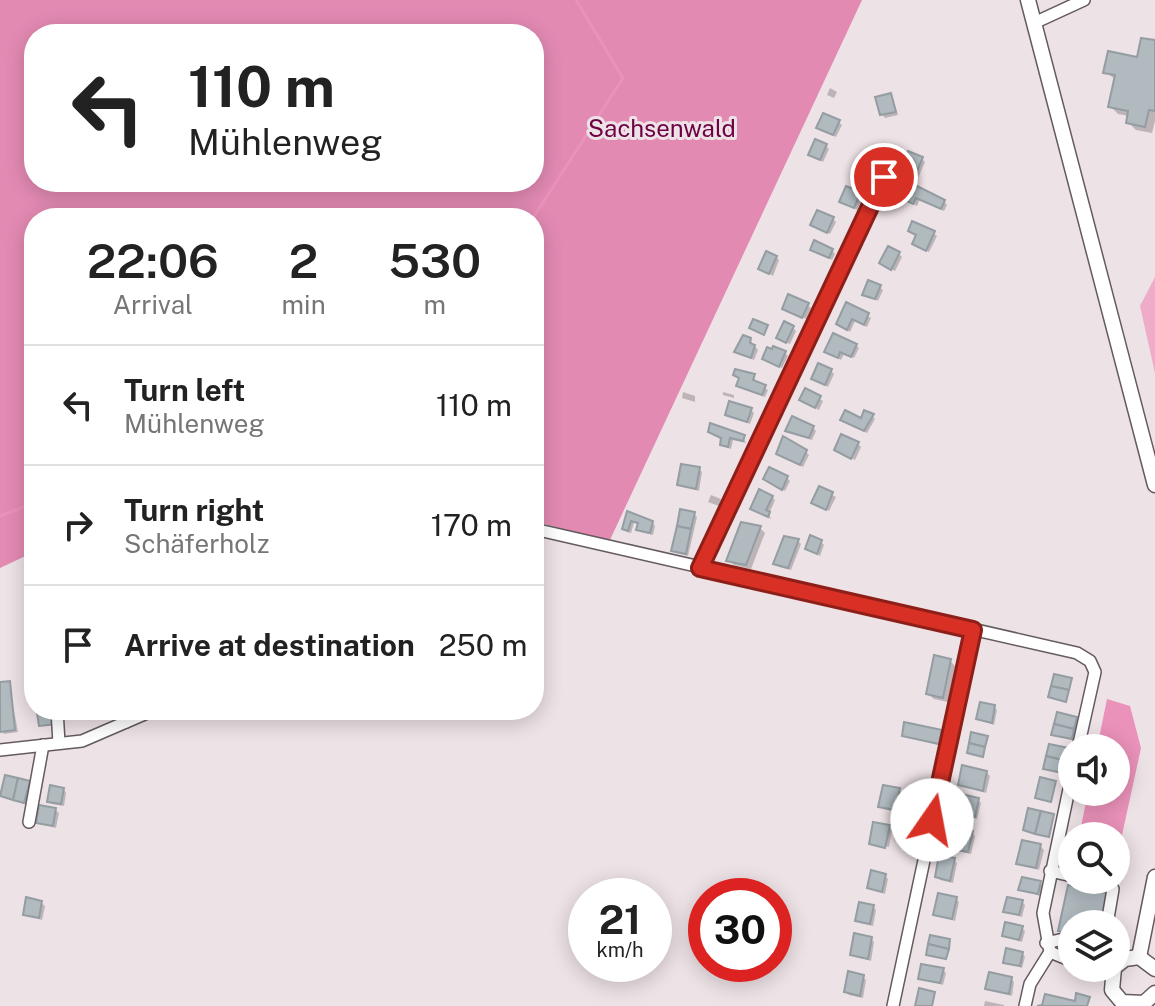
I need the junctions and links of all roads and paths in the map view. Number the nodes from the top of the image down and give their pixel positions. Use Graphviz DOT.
graph roads {
  1 [pos="1028,0"];
  2 [pos="1084,0"];
  3 [pos="1034,23"];
  4 [pos="884,177"];
  5 [pos="1155,485"];
  6 [pos="544,531"];
  7 [pos="700,568"];
  8 [pos="973,630"];
  9 [pos="58,720"];
  10 [pos="131,720"];
  11 [pos="126,722"];
  12 [pos="1081,734"];
  13 [pos="59,743"];
  14 [pos="43,745"];
  15 [pos="0,750"];
  16 [pos="1065,806"];
  17 [pos="29,822"];
  18 [pos="1050,871"];
  19 [pos="1058,873"];
  20 [pos="1155,877"];
  21 [pos="1058,943"];
  22 [pos="1048,947"];
  23 [pos="1058,953"];
  24 [pos="1139,957"];
  25 [pos="1130,958"];
  26 [pos="1155,969"];
  27 [pos="1115,982"];
  28 [pos="1155,993"];
  29 [pos="1130,1005"];
  30 [pos="893,1006"];
  31 [pos="1025,1006"];
  1 -- 3 [label="main road"];
  2 -- 3 [label="street"];
  3 -- 5 [label="main road"];
  4 -- 7 [label="street"];
  6 -- 7 [label="street"];
  7 -- 8 [label="street"];
  8 -- 12 [label="street"];
  8 -- 30 [label="street"];
  9 -- 13 [label="street"];
  10 -- 11 [label="street"];
  11 -- 13 [label="street"];
  13 -- 14 [label="street"];
  14 -- 15 [label="street"];
  14 -- 17 [label="street"];
  16 -- 18 [label="street"];
  18 -- 19 [label="street"];
  18 -- 22 [label="street"];
  20 -- 24 [label="main road"];
  21 -- 22 [label="street"];
  22 -- 23 [label="street"];
  22 -- 31 [label="street"];
  24 -- 25 [label="main road"];
  24 -- 26 [label="main road"];
  27 -- 29 [label="main road"];
  28 -- 29 [label="main road"];
}
